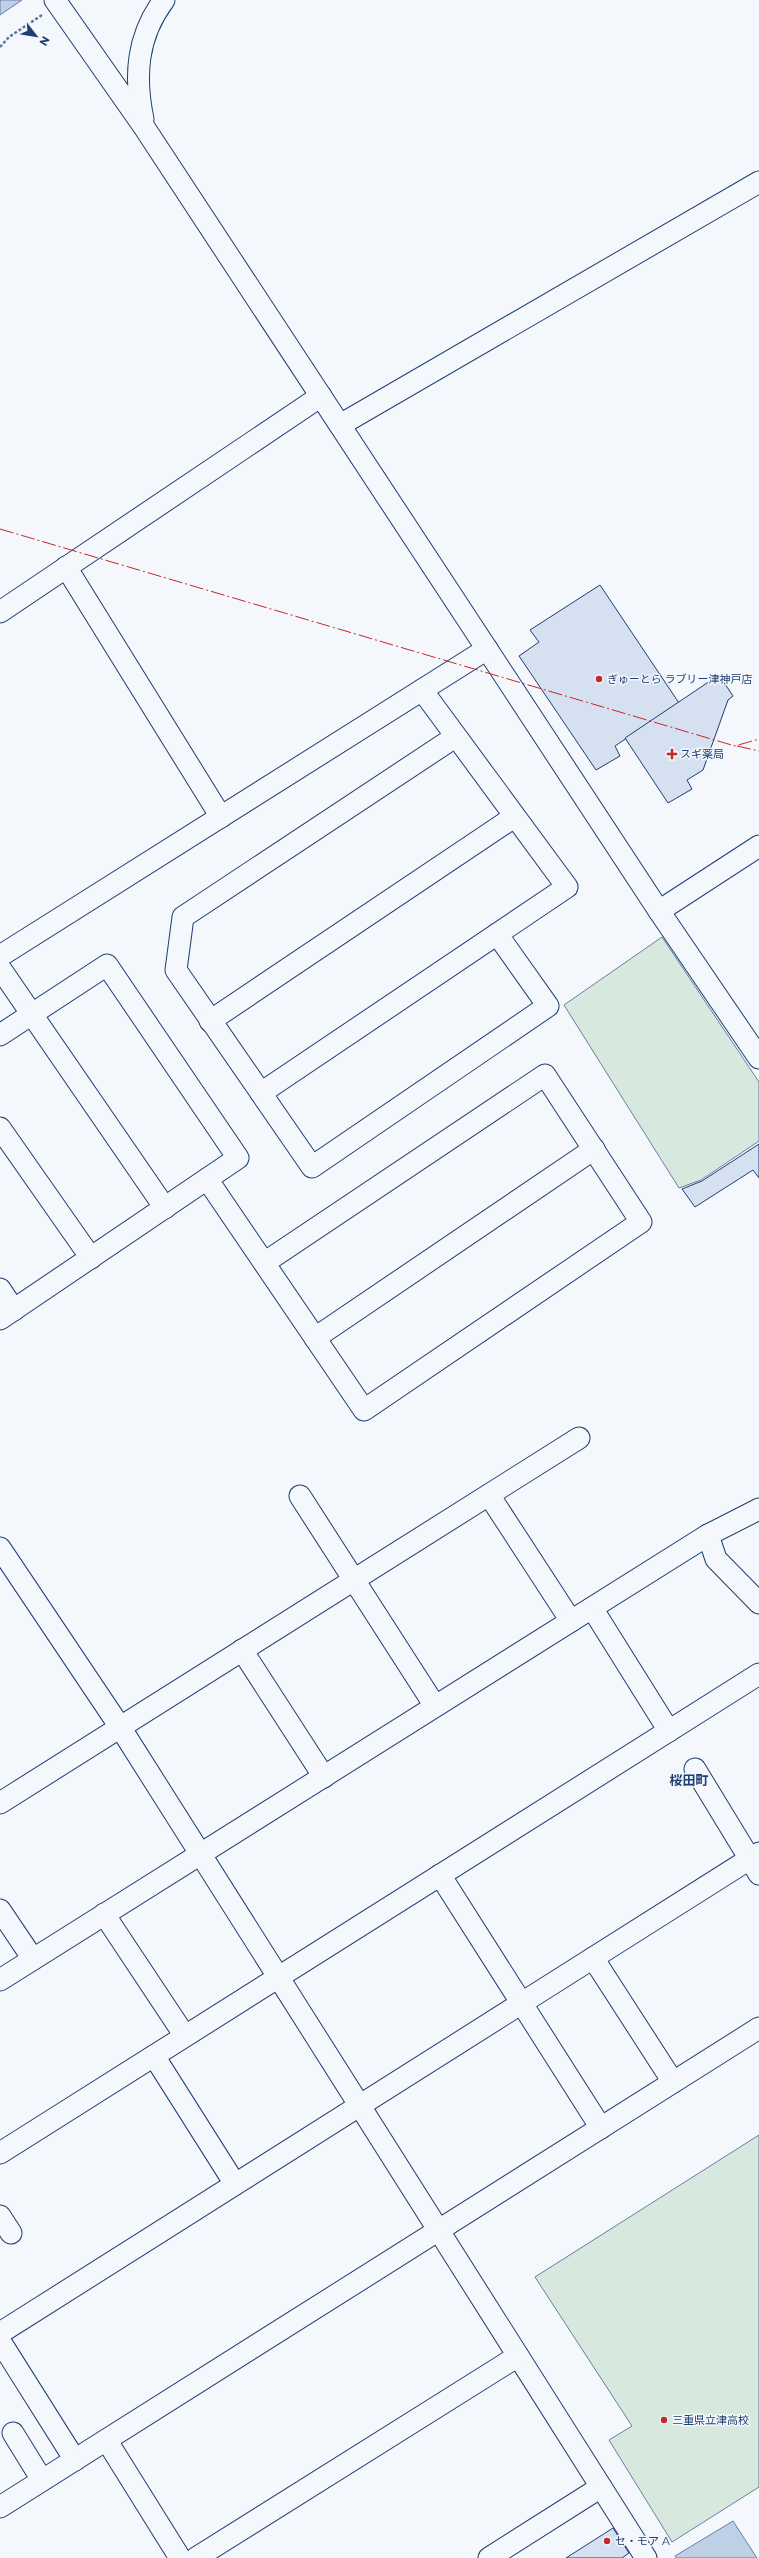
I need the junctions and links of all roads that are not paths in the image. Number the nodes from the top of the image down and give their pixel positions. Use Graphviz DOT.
graph roads {
  1 [pos="164,0"];
  2 [pos="56,2"];
  3 [pos="144,127"];
  4 [pos="759,182"];
  5 [pos="321,396"];
  6 [pos="340,425"];
  7 [pos="66,567"];
  8 [pos="0,612"];
  9 [pos="487,649"];
  10 [pos="422,690"];
  11 [pos="455,737"];
  12 [pos="221,817"];
  13 [pos="514,817"];
  14 [pos="759,846"];
  15 [pos="659,911"];
  16 [pos="497,934"];
  17 [pos="0,956"];
  18 [pos="0,968"];
  19 [pos="32,1014"];
  20 [pos="210,1021"];
  21 [pos="0,1035"];
  22 [pos="759,1058"];
  23 [pos="261,1094"];
  24 [pos="0,1128"];
  25 [pos="594,1149"];
  26 [pos="207,1179"];
  27 [pos="165,1208"];
  28 [pos="91,1258"];
  29 [pos="264,1263"];
  30 [pos="0,1289"];
  31 [pos="7,1315"];
  32 [pos="315,1338"];
  33 [pos="579,1438"];
  34 [pos="489,1495"];
  35 [pos="300,1496"];
  36 [pos="759,1509"];
  37 [pos="708,1535"];
  38 [pos="0,1548"];
  39 [pos="354,1580"];
  40 [pos="759,1603"];
  41 [pos="592,1608"];
  42 [pos="570,1621"];
  43 [pos="242,1650"];
  44 [pos="759,1674"];
  45 [pos="435,1706"];
  46 [pos="120,1727"];
  47 [pos="669,1731"];
  48 [pos="695,1769"];
  49 [pos="324,1777"];
  50 [pos="0,1803"];
  51 [pos="200,1856"];
  52 [pos="756,1862"];
  53 [pos="440,1876"];
  54 [pos="0,1910"];
  55 [pos="104,1914"];
  56 [pos="593,1958"];
  57 [pos="33,1959"];
  58 [pos="277,1978"];
  59 [pos="0,1980"];
  60 [pos="521,2003"];
  61 [pos="759,2028"];
  62 [pos="185,2036"];
  63 [pos="154,2056"];
  64 [pos="673,2082"];
  65 [pos="359,2106"];
  66 [pos="601,2128"];
  67 [pos="0,2153"];
  68 [pos="235,2184"];
  69 [pos="439,2231"];
  70 [pos="0,2333"];
  71 [pos="0,2341"];
  72 [pos="518,2356"];
  73 [pos="13,2433"];
  74 [pos="107,2441"];
  75 [pos="75,2460"];
  76 [pos="42,2480"];
  77 [pos="601,2487"];
  78 [pos="0,2507"];
  79 [pos="180,2558"];
  80 [pos="196,2558"];
  81 [pos="490,2558"];
  82 [pos="646,2558"];
  1 -- 3 [label="street"];
  2 -- 3 [label="street"];
  3 -- 5 [label="street"];
  4 -- 6 [label="street"];
  5 -- 6 [label="street"];
  5 -- 7 [label="street"];
  6 -- 9 [label="street"];
  7 -- 8 [label="street"];
  7 -- 12 [label="street"];
  9 -- 10 [label="street"];
  9 -- 15 [label="street"];
  10 -- 11 [label="street"];
  10 -- 12 [label="street"];
  11 -- 13 [label="street"];
  11 -- 20 [label="street"];
  12 -- 17 [label="street"];
  13 -- 16 [label="street"];
  13 -- 20 [label="street"];
  14 -- 15 [label="street"];
  15 -- 22 [label="street"];
  16 -- 23 [label="street"];
  16 -- 23 [label="street"];
  18 -- 19 [label="street"];
  19 -- 21 [label="street"];
  19 -- 26 [label="street"];
  19 -- 27 [label="street"];
  20 -- 23 [label="street"];
  24 -- 28 [label="street"];
  25 -- 29 [label="street"];
  25 -- 32 [label="street"];
  25 -- 32 [label="street"];
  26 -- 27 [label="street"];
  26 -- 29 [label="street"];
  27 -- 28 [label="street"];
  28 -- 31 [label="street"];
  29 -- 32 [label="street"];
  30 -- 31 [label="street"];
  33 -- 34 [label="street"];
  34 -- 39 [label="street"];
  34 -- 42 [label="street"];
  35 -- 39 [label="street"];
  36 -- 37 [label="street"];
  37 -- 40 [label="street"];
  37 -- 41 [label="street"];
  38 -- 46 [label="street"];
  39 -- 43 [label="street"];
  39 -- 45 [label="street"];
  41 -- 42 [label="street"];
  41 -- 47 [label="street"];
  42 -- 45 [label="street"];
  43 -- 46 [label="street"];
  43 -- 49 [label="street"];
  44 -- 47 [label="street"];
  45 -- 49 [label="street"];
  46 -- 50 [label="street"];
  46 -- 51 [label="street"];
  47 -- 53 [label="street"];
  48 -- 52 [label="street"];
  49 -- 51 [label="street"];
  51 -- 55 [label="street"];
  51 -- 58 [label="street"];
  52 -- 56 [label="street"];
  53 -- 58 [label="street"];
  53 -- 60 [label="street"];
  54 -- 57 [label="street"];
  55 -- 57 [label="street"];
  55 -- 62 [label="street"];
  56 -- 60 [label="street"];
  56 -- 64 [label="street"];
  57 -- 59 [label="street"];
  58 -- 62 [label="street"];
  58 -- 65 [label="street"];
  60 -- 65 [label="street"];
  60 -- 66 [label="street"];
  61 -- 64 [label="street"];
  62 -- 63 [label="street"];
  63 -- 67 [label="street"];
  63 -- 68 [label="street"];
  64 -- 66 [label="street"];
  65 -- 68 [label="street"];
  65 -- 69 [label="street"];
  66 -- 69 [label="street"];
  68 -- 70 [label="street"];
  69 -- 72 [label="street"];
  69 -- 74 [label="street"];
  71 -- 75 [label="street"];
  72 -- 77 [label="street"];
  72 -- 80 [label="street"];
  73 -- 76 [label="street"];
  74 -- 75 [label="street"];
  74 -- 79 [label="street"];
  75 -- 76 [label="street"];
  76 -- 78 [label="street"];
  77 -- 81 [label="street"];
  77 -- 82 [label="street"];
}
